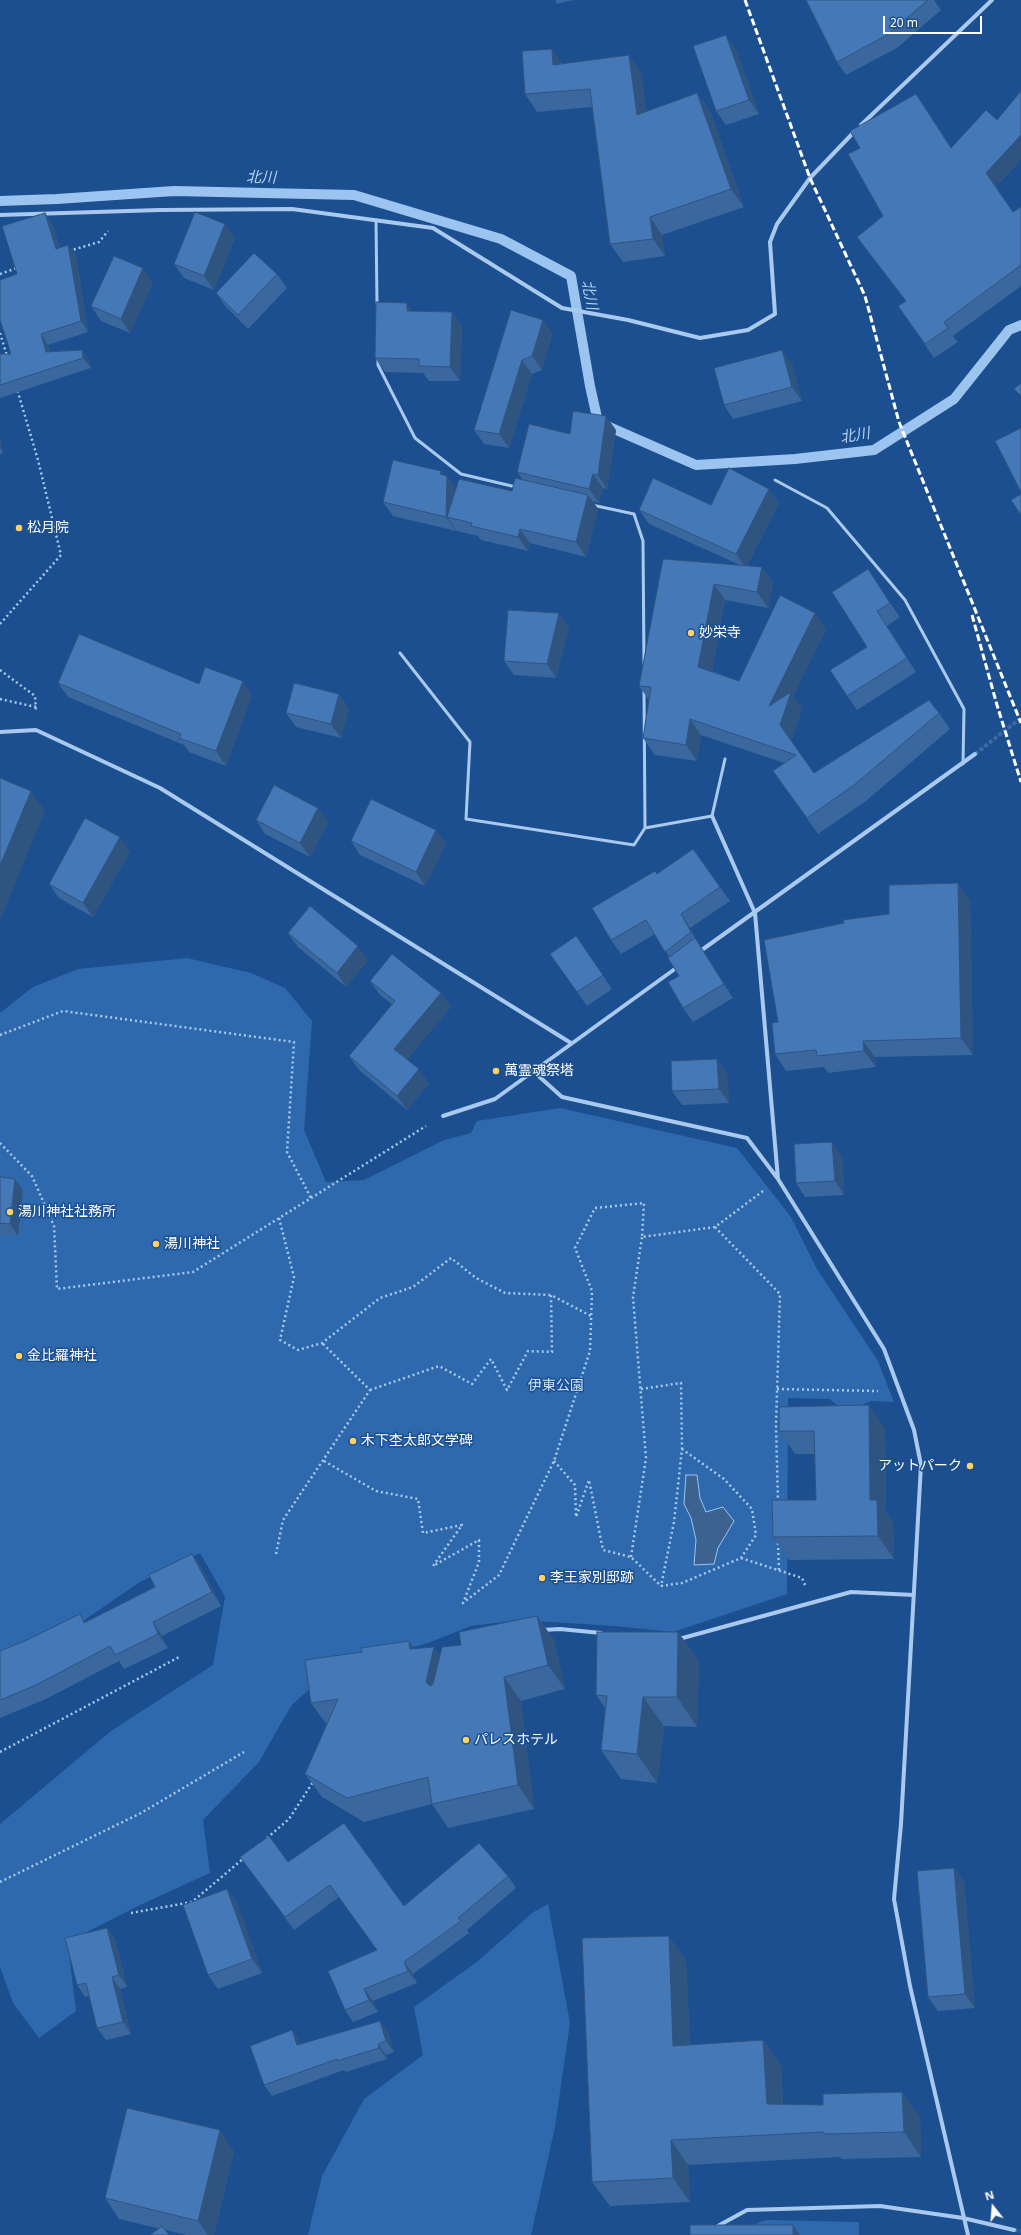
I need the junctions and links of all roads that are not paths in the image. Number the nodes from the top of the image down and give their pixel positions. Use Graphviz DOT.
graph roads {
  1 [pos="992,0"];
  2 [pos="0,215"];
  3 [pos="376,220"];
  4 [pos="377,312"];
  5 [pos="378,350"];
  6 [pos="775,480"];
  7 [pos="521,488"];
  8 [pos="589,504"];
  9 [pos="400,652"];
  10 [pos="644,668"];
  11 [pos="644,684"];
  12 [pos="0,732"];
  13 [pos="975,754"];
  14 [pos="725,759"];
  15 [pos="963,764"];
  16 [pos="712,816"];
  17 [pos="645,828"];
  18 [pos="755,913"];
  19 [pos="691,958"];
  20 [pos="685,962"];
  21 [pos="571,1043"];
  22 [pos="533,1071"];
  23 [pos="443,1116"];
  24 [pos="778,1179"];
  25 [pos="914,1595"];
  26 [pos="537,1630"];
  27 [pos="608,1634"];
  28 [pos="670,1639"];
  29 [pos="963,2218"];
  30 [pos="1014,2230"];
  31 [pos="708,2231"];
  32 [pos="968,2235"];
  1 -- 3 [label="street"];
  2 -- 3 [label="street"];
  3 -- 4 [label="lane"];
  5 -- 7 [label="lane"];
  6 -- 15 [label="lane"];
  8 -- 10 [label="lane"];
  9 -- 17 [label="lane"];
  11 -- 17 [label="lane"];
  12 -- 21 [label="street"];
  13 -- 15 [label="street"];
  14 -- 16 [label="lane"];
  15 -- 18 [label="street"];
  16 -- 17 [label="lane"];
  16 -- 18 [label="street"];
  18 -- 19 [label="street"];
  18 -- 24 [label="street"];
  20 -- 21 [label="street"];
  21 -- 22 [label="street"];
  22 -- 23 [label="street"];
  22 -- 24 [label="street"];
  24 -- 25 [label="street"];
  25 -- 28 [label="street"];
  25 -- 29 [label="street"];
  26 -- 27 [label="street"];
  29 -- 30 [label="street"];
  29 -- 31 [label="street"];
  29 -- 32 [label="street"];
}
